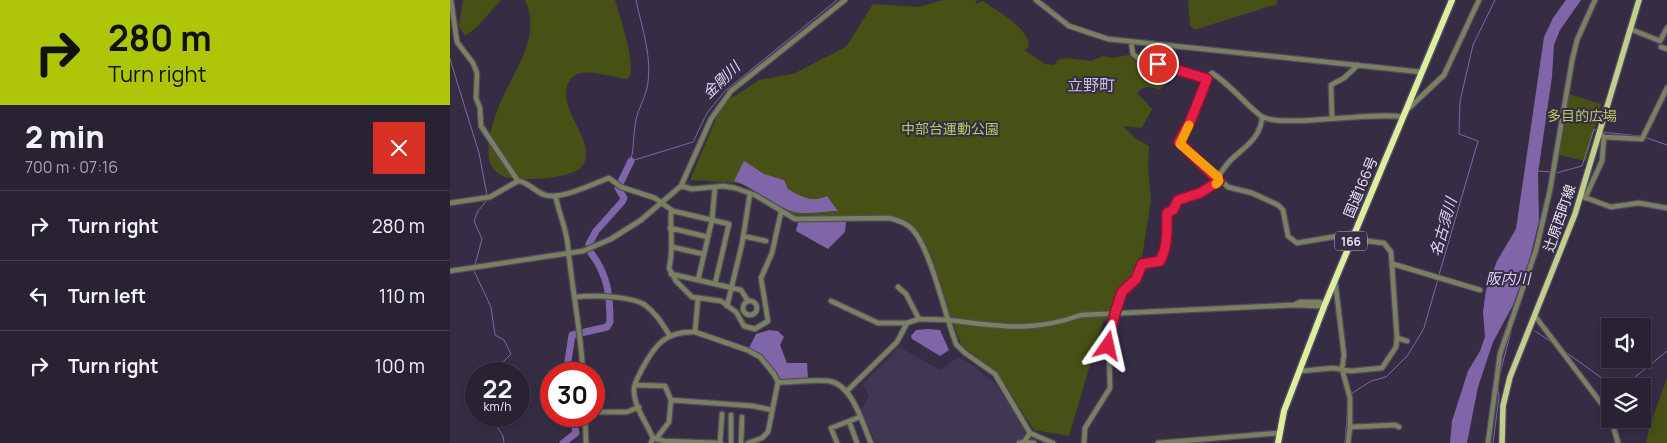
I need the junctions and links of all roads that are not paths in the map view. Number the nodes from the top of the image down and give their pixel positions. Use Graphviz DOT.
graph roads {
  1 [pos="451,0"];
  2 [pos="846,0"];
  3 [pos="1036,0"];
  4 [pos="1452,0"];
  5 [pos="1478,0"];
  6 [pos="1595,0"];
  7 [pos="1639,0"];
  8 [pos="1667,28"];
  9 [pos="1630,30"];
  10 [pos="1131,42"];
  11 [pos="1661,47"];
  12 [pos="1667,49"];
  13 [pos="1358,65"];
  14 [pos="1421,72"];
  15 [pos="1207,79"];
  16 [pos="1667,88"];
  17 [pos="1406,110"];
  18 [pos="1262,117"];
  19 [pos="1403,117"];
  20 [pos="1332,118"];
  21 [pos="1599,131"];
  22 [pos="1604,137"];
  23 [pos="1218,179"];
  24 [pos="518,180"];
  25 [pos="681,186"];
  26 [pos="715,187"];
  27 [pos="750,193"];
  28 [pos="1583,196"];
  29 [pos="556,198"];
  30 [pos="450,203"];
  31 [pos="663,203"];
  32 [pos="1667,208"];
  33 [pos="673,211"];
  34 [pos="781,212"];
  35 [pos="712,220"];
  36 [pos="670,228"];
  37 [pos="743,236"];
  38 [pos="708,237"];
  39 [pos="1353,237"];
  40 [pos="766,241"];
  41 [pos="672,246"];
  42 [pos="568,254"];
  43 [pos="703,254"];
  44 [pos="1393,264"];
  45 [pos="450,272"];
  46 [pos="671,274"];
  47 [pos="698,280"];
  48 [pos="1335,280"];
  49 [pos="715,284"];
  50 [pos="898,287"];
  51 [pos="731,288"];
  52 [pos="1480,290"];
  53 [pos="576,297"];
  54 [pos="698,299"];
  55 [pos="831,300"];
  56 [pos="748,301"];
  57 [pos="1323,304"];
  58 [pos="727,306"];
  59 [pos="1115,313"];
  60 [pos="1535,316"];
  61 [pos="919,318"];
  62 [pos="948,320"];
  63 [pos="907,323"];
  64 [pos="695,332"];
  65 [pos="670,336"];
  66 [pos="1397,338"];
  67 [pos="1407,341"];
  68 [pos="582,362"];
  69 [pos="1342,369"];
  70 [pos="1301,371"];
  71 [pos="778,382"];
  72 [pos="635,385"];
  73 [pos="847,391"];
  74 [pos="671,400"];
  75 [pos="1601,403"];
  76 [pos="639,407"];
  77 [pos="772,410"];
  78 [pos="605,412"];
  79 [pos="722,414"];
  80 [pos="731,415"];
  81 [pos="742,417"];
  82 [pos="860,417"];
  83 [pos="849,421"];
  84 [pos="585,427"];
  85 [pos="1350,427"];
  86 [pos="1399,427"];
  87 [pos="1614,428"];
  88 [pos="1030,433"];
  89 [pos="653,440"];
  90 [pos="762,440"];
  91 [pos="1279,440"];
  92 [pos="673,442"];
  93 [pos="586,443"];
  94 [pos="721,443"];
  95 [pos="731,443"];
  96 [pos="741,443"];
  97 [pos="748,443"];
  98 [pos="837,443"];
  99 [pos="858,443"];
  100 [pos="871,443"];
  101 [pos="1021,443"];
  102 [pos="1034,443"];
  103 [pos="1053,443"];
  104 [pos="1084,443"];
  105 [pos="1158,443"];
  106 [pos="1348,443"];
  107 [pos="1488,443"];
  108 [pos="1502,443"];
  109 [pos="1618,443"];
  1 -- 24 [label="street"];
  2 -- 25 [label="street"];
  3 -- 10 [label="street"];
  4 -- 14 [label="highway, 国道166号 / 166"];
  5 -- 17 [label="street"];
  6 -- 107 [label="street"];
  7 -- 9 [label="main road, 辻原西町線"];
  8 -- 9 [label="street"];
  9 -- 21 [label="main road, 辻原西町線"];
  10 -- 13 [label="street"];
  10 -- 15 [label="street"];
  11 -- 12 [label="street"];
  13 -- 14 [label="street"];
  13 -- 20 [label="street"];
  14 -- 17 [label="highway, 国道166号 / 166"];
  15 -- 18 [label="street"];
  15 -- 23 [label="street"];
  16 -- 22 [label="street"];
  17 -- 19 [label="highway, 国道166号 / 166"];
  18 -- 20 [label="street"];
  18 -- 23 [label="street"];
  19 -- 20 [label="street"];
  19 -- 39 [label="highway, 国道166号 / 166"];
  21 -- 22 [label="street"];
  21 -- 28 [label="main road, 辻原西町線"];
  22 -- 28 [label="street"];
  23 -- 39 [label="street"];
  23 -- 59 [label="street"];
  24 -- 29 [label="street"];
  24 -- 30 [label="street"];
  25 -- 26 [label="street"];
  25 -- 31 [label="street"];
  26 -- 27 [label="street"];
  26 -- 35 [label="street"];
  27 -- 34 [label="street"];
  27 -- 37 [label="street"];
  28 -- 32 [label="street"];
  28 -- 60 [label="main road, 辻原西町線"];
  29 -- 31 [label="street"];
  29 -- 42 [label="street"];
  31 -- 33 [label="street"];
  31 -- 42 [label="street"];
  33 -- 35 [label="street"];
  33 -- 36 [label="street"];
  34 -- 58 [label="street"];
  34 -- 62 [label="street"];
  35 -- 38 [label="street"];
  35 -- 49 [label="street"];
  36 -- 38 [label="street"];
  36 -- 41 [label="street"];
  37 -- 40 [label="street"];
  37 -- 51 [label="street"];
  38 -- 43 [label="street"];
  39 -- 44 [label="street"];
  39 -- 48 [label="highway, 国道166号 / 166"];
  41 -- 43 [label="street"];
  41 -- 46 [label="street"];
  42 -- 45 [label="street"];
  42 -- 53 [label="street"];
  43 -- 47 [label="street"];
  44 -- 52 [label="street"];
  44 -- 66 [label="street"];
  46 -- 47 [label="street"];
  46 -- 54 [label="street"];
  47 -- 49 [label="street"];
  48 -- 57 [label="highway, 国道166号 / 166"];
  48 -- 69 [label="street"];
  49 -- 51 [label="street"];
  50 -- 61 [label="street"];
  51 -- 56 [label="street"];
  51 -- 58 [label="street"];
  53 -- 65 [label="street"];
  53 -- 68 [label="street"];
  54 -- 58 [label="street"];
  54 -- 64 [label="street"];
  55 -- 63 [label="street"];
  57 -- 59 [label="street"];
  57 -- 70 [label="highway, 国道166号 / 166"];
  59 -- 62 [label="street"];
  59 -- 104 [label="street"];
  60 -- 75 [label="street"];
  60 -- 108 [label="main road, 辻原西町線"];
  61 -- 62 [label="street"];
  61 -- 63 [label="street"];
  62 -- 88 [label="street"];
  63 -- 73 [label="street"];
  64 -- 65 [label="street"];
  64 -- 71 [label="street"];
  65 -- 72 [label="street"];
  66 -- 67 [label="street"];
  66 -- 69 [label="street"];
  69 -- 70 [label="street"];
  69 -- 85 [label="street"];
  70 -- 91 [label="highway, 国道166号 / 166"];
  71 -- 73 [label="street"];
  71 -- 77 [label="street"];
  72 -- 74 [label="street"];
  72 -- 76 [label="street"];
  73 -- 82 [label="street"];
  74 -- 77 [label="street"];
  74 -- 89 [label="street"];
  76 -- 78 [label="street"];
  76 -- 89 [label="street"];
  77 -- 90 [label="street"];
  79 -- 94 [label="street"];
  80 -- 95 [label="street"];
  81 -- 96 [label="street"];
  82 -- 83 [label="street"];
  82 -- 100 [label="street"];
  83 -- 98 [label="street"];
  83 -- 99 [label="street"];
  84 -- 93 [label="street"];
  85 -- 86 [label="street"];
  85 -- 106 [label="street"];
  87 -- 109 [label="street"];
  88 -- 101 [label="street"];
  88 -- 103 [label="street"];
  89 -- 92 [label="street"];
  90 -- 97 [label="street"];
  91 -- 105 [label="street"];
  92 -- 94 [label="street"];
  101 -- 102 [label="street"];
}
